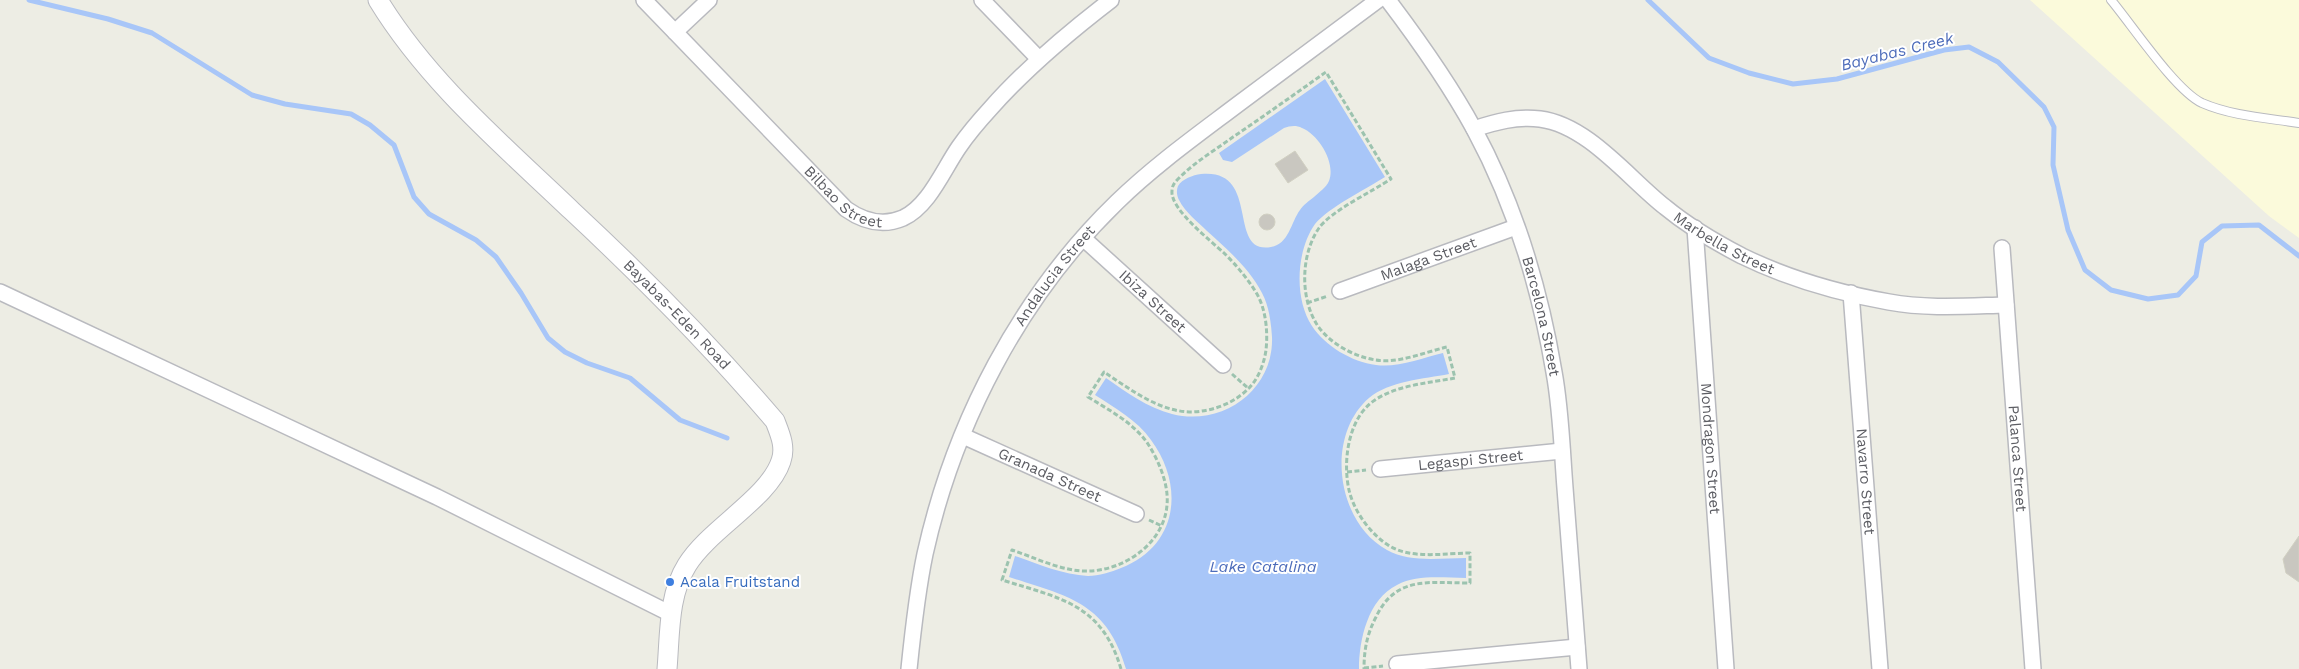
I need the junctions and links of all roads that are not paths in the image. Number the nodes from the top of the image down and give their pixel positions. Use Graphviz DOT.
graph roads {
  1 [pos="378,0"];
  2 [pos="644,0"];
  3 [pos="710,0"];
  4 [pos="982,0"];
  5 [pos="1111,0"];
  6 [pos="1378,0"];
  7 [pos="1388,0"];
  8 [pos="2111,0"];
  9 [pos="675,32"];
  10 [pos="1039,59"];
  11 [pos="2299,123"];
  12 [pos="1474,129"];
  13 [pos="1516,226"];
  14 [pos="1695,228"];
  15 [pos="1082,238"];
  16 [pos="2002,248"];
  17 [pos="1340,291"];
  18 [pos="0,292"];
  19 [pos="1851,293"];
  20 [pos="2006,305"];
  21 [pos="1223,365"];
  22 [pos="963,436"];
  23 [pos="1562,451"];
  24 [pos="1380,469"];
  25 [pos="1136,514"];
  26 [pos="671,614"];
  27 [pos="1577,647"];
  28 [pos="1397,664"];
  29 [pos="667,669"];
  30 [pos="909,669"];
  31 [pos="1579,669"];
  32 [pos="1726,669"];
  33 [pos="1880,669"];
  34 [pos="2033,669"];
  1 -- 26 [label="street, Bayabas-Eden Road"];
  2 -- 9 [label="street, Bilbao Street"];
  3 -- 9 [label="street"];
  4 -- 10 [label="street"];
  5 -- 10 [label="street, Bilbao Street"];
  6 -- 15 [label="street, Andalucia Street"];
  7 -- 12 [label="street, Barcelona Street"];
  8 -- 11 [label="lane"];
  9 -- 10 [label="street, Bilbao Street"];
  12 -- 13 [label="street, Barcelona Street"];
  12 -- 14 [label="street, Marbella Street"];
  13 -- 17 [label="street, Malaga Street"];
  13 -- 23 [label="street, Barcelona Street"];
  14 -- 19 [label="street, Marbella Street"];
  14 -- 32 [label="street, Mondragon Street"];
  15 -- 21 [label="street, Ibiza Street"];
  15 -- 22 [label="street, Andalucia Street"];
  16 -- 20 [label="street, Palanca Street"];
  18 -- 26 [label="street"];
  19 -- 20 [label="street, Marbella Street"];
  19 -- 33 [label="street, Navarro Street"];
  20 -- 34 [label="street, Palanca Street"];
  22 -- 25 [label="street, Granada Street"];
  22 -- 30 [label="street, Andalucia Street"];
  23 -- 24 [label="street, Legaspi Street"];
  23 -- 27 [label="street, Barcelona Street"];
  26 -- 29 [label="street, Bayabas-Eden Road"];
  27 -- 28 [label="street"];
  27 -- 31 [label="street, Barcelona Street"];
}
